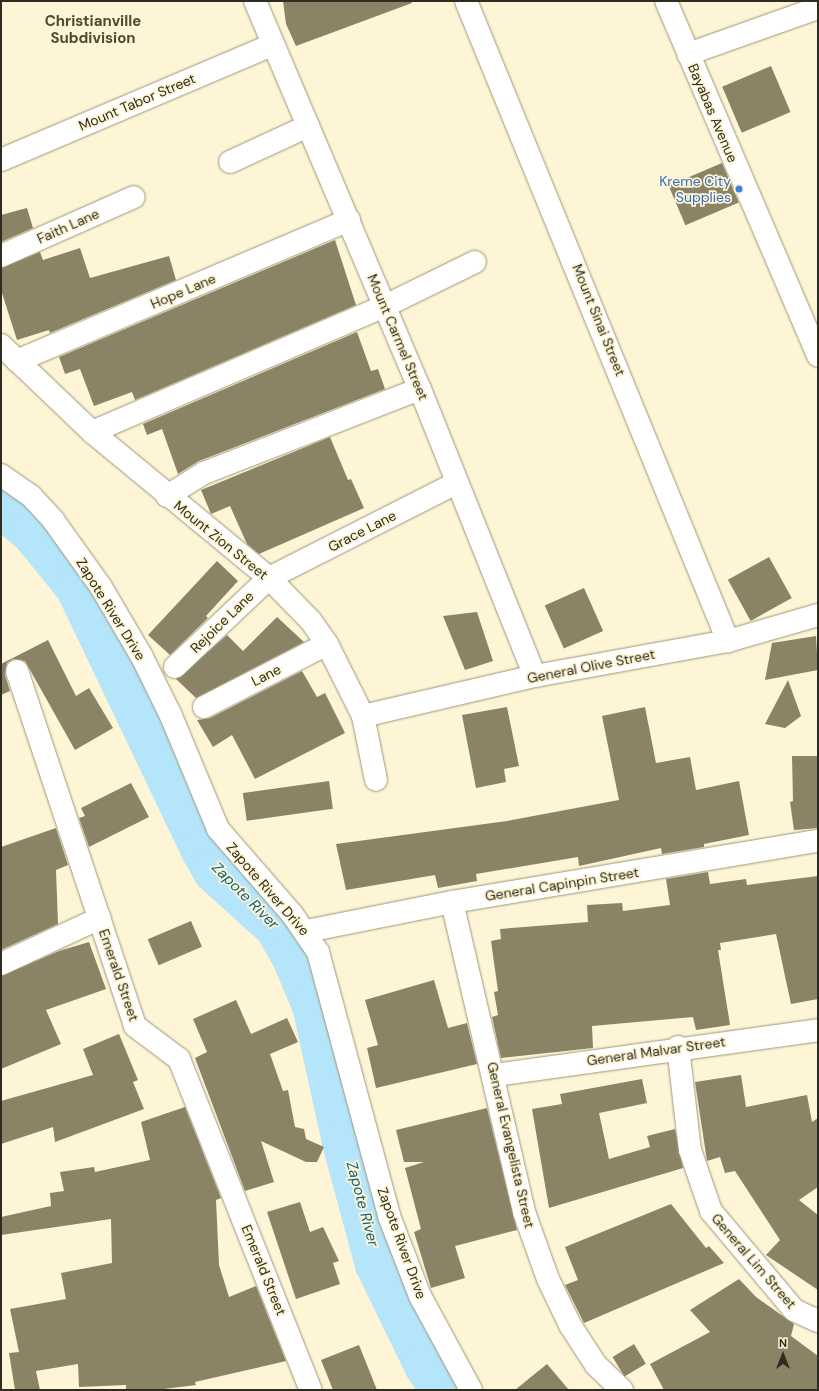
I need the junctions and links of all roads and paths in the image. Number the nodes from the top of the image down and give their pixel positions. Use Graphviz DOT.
graph roads {
  1 [pos="255,1"];
  2 [pos="466,1"];
  3 [pos="666,1"];
  4 [pos="818,8"];
  5 [pos="272,44"];
  6 [pos="688,54"];
  7 [pos="308,126"];
  8 [pos="1,160"];
  9 [pos="230,162"];
  10 [pos="134,197"];
  11 [pos="349,220"];
  12 [pos="1,256"];
  13 [pos="475,262"];
  14 [pos="385,306"];
  15 [pos="1,345"];
  16 [pos="818,356"];
  17 [pos="17,361"];
  18 [pos="420,389"];
  19 [pos="92,432"];
  20 [pos="1,475"];
  21 [pos="456,483"];
  22 [pos="167,496"];
  23 [pos="269,578"];
  24 [pos="818,615"];
  25 [pos="728,641"];
  26 [pos="327,644"];
  27 [pos="175,667"];
  28 [pos="17,671"];
  29 [pos="535,676"];
  30 [pos="204,707"];
  31 [pos="362,716"];
  32 [pos="376,780"];
  33 [pos="818,841"];
  34 [pos="452,902"];
  35 [pos="100,918"];
  36 [pos="307,931"];
  37 [pos="1,964"];
  38 [pos="818,1030"];
  39 [pos="678,1048"];
  40 [pos="495,1075"];
  41 [pos="818,1321"];
  42 [pos="311,1390"];
  43 [pos="471,1390"];
  44 [pos="622,1390"];
  1 -- 5 [label="street, Mount Carmel Street"];
  2 -- 25 [label="street, Mount Sinai Street"];
  3 -- 6 [label="street, Bayabas Avenue"];
  4 -- 6 [label="street"];
  5 -- 7 [label="street, Mount Carmel Street"];
  5 -- 8 [label="street, Mount Tabor Street"];
  6 -- 16 [label="street, Bayabas Avenue"];
  7 -- 9 [label="street"];
  7 -- 11 [label="street, Mount Carmel Street"];
  10 -- 12 [label="street, Faith Lane"];
  11 -- 14 [label="street, Mount Carmel Street"];
  11 -- 17 [label="street, Hope Lane"];
  13 -- 14 [label="street"];
  14 -- 18 [label="street, Mount Carmel Street"];
  14 -- 19 [label="street"];
  15 -- 17 [label="street, Mount Zion Street"];
  17 -- 19 [label="street, Mount Zion Street"];
  18 -- 21 [label="street, Mount Carmel Street"];
  18 -- 22 [label="street"];
  19 -- 22 [label="street, Mount Zion Street"];
  20 -- 36 [label="street, Zapote River Drive"];
  21 -- 23 [label="street, Grace Lane"];
  21 -- 29 [label="street, Mount Carmel Street"];
  22 -- 23 [label="street, Mount Zion Street"];
  23 -- 26 [label="street, Mount Zion Street"];
  23 -- 27 [label="street, Rejoice Lane"];
  24 -- 25 [label="street, General Olive Street"];
  25 -- 29 [label="street, General Olive Street"];
  26 -- 30 [label="street, Lane"];
  26 -- 31 [label="street, Mount Zion Street"];
  28 -- 35 [label="street, Emerald Street"];
  29 -- 31 [label="street, General Olive Street"];
  31 -- 32 [label="street, Mount Zion Street"];
  33 -- 34 [label="street, General Capinpin Street"];
  34 -- 36 [label="street, General Capinpin Street"];
  34 -- 40 [label="street, General Evangelista Street"];
  35 -- 37 [label="street"];
  35 -- 42 [label="street, Emerald Street"];
  36 -- 43 [label="street, Zapote River Drive"];
  38 -- 39 [label="street, General Malvar Street"];
  39 -- 40 [label="street, General Malvar Street"];
  39 -- 41 [label="street, General Lim Street"];
  40 -- 44 [label="street, General Evangelista Street"];
}
